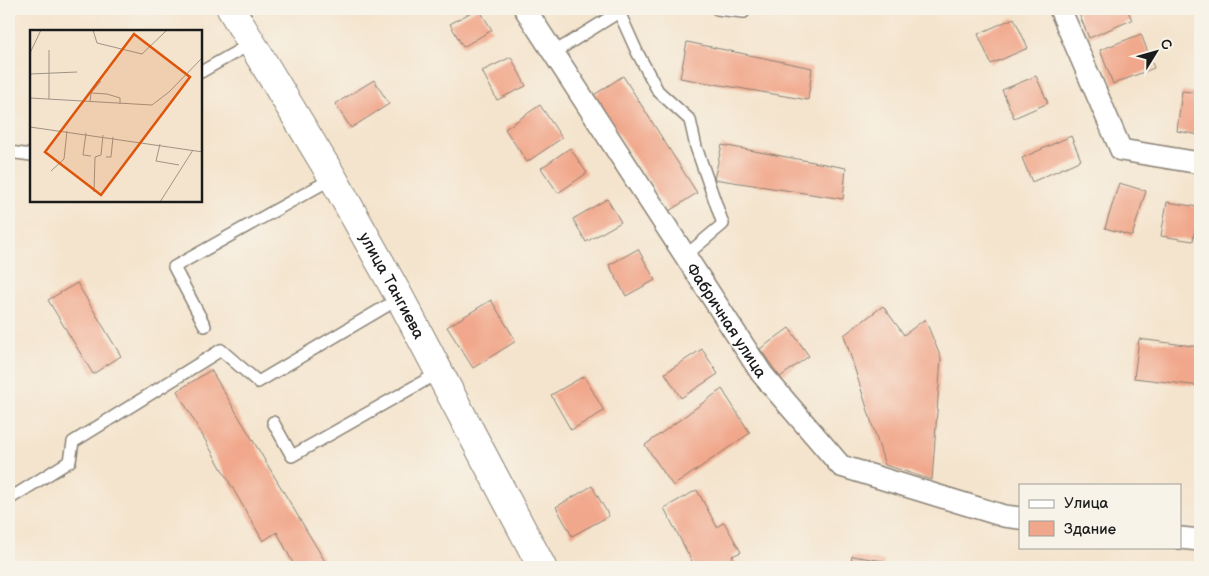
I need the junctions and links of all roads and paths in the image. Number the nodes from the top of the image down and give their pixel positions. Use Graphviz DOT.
graph roads {
  1 [pos="231,9"];
  2 [pos="525,9"];
  3 [pos="717,9"];
  4 [pos="1060,9"];
  5 [pos="621,10"];
  6 [pos="744,12"];
  7 [pos="252,43"];
  8 [pos="553,53"];
  9 [pos="202,71"];
  10 [pos="9,152"];
  11 [pos="30,155"];
  12 [pos="1200,163"];
  13 [pos="333,178"];
  14 [pos="685,256"];
  15 [pos="400,298"];
  16 [pos="205,326"];
  17 [pos="440,372"];
  18 [pos="273,422"];
  19 [pos="9,499"];
  20 [pos="1019,518"];
  21 [pos="1182,538"];
  22 [pos="1200,540"];
  23 [pos="542,567"];
  1 -- 7 [label="main road, улица Тангиева"];
  2 -- 8 [label="street, Фабричная улица"];
  3 -- 6 [label="lane"];
  4 -- 12 [label="street"];
  5 -- 8 [label="lane"];
  5 -- 14 [label="lane"];
  7 -- 9 [label="lane"];
  7 -- 13 [label="main road, улица Тангиева"];
  8 -- 14 [label="street, Фабричная улица"];
  10 -- 11 [label="lane"];
  13 -- 15 [label="main road, улица Тангиева"];
  13 -- 16 [label="lane"];
  14 -- 20 [label="street, Фабричная улица"];
  15 -- 17 [label="main road, улица Тангиева"];
  15 -- 19 [label="lane"];
  17 -- 18 [label="lane"];
  17 -- 23 [label="main road, улица Тангиева"];
  21 -- 22 [label="street"];
}
